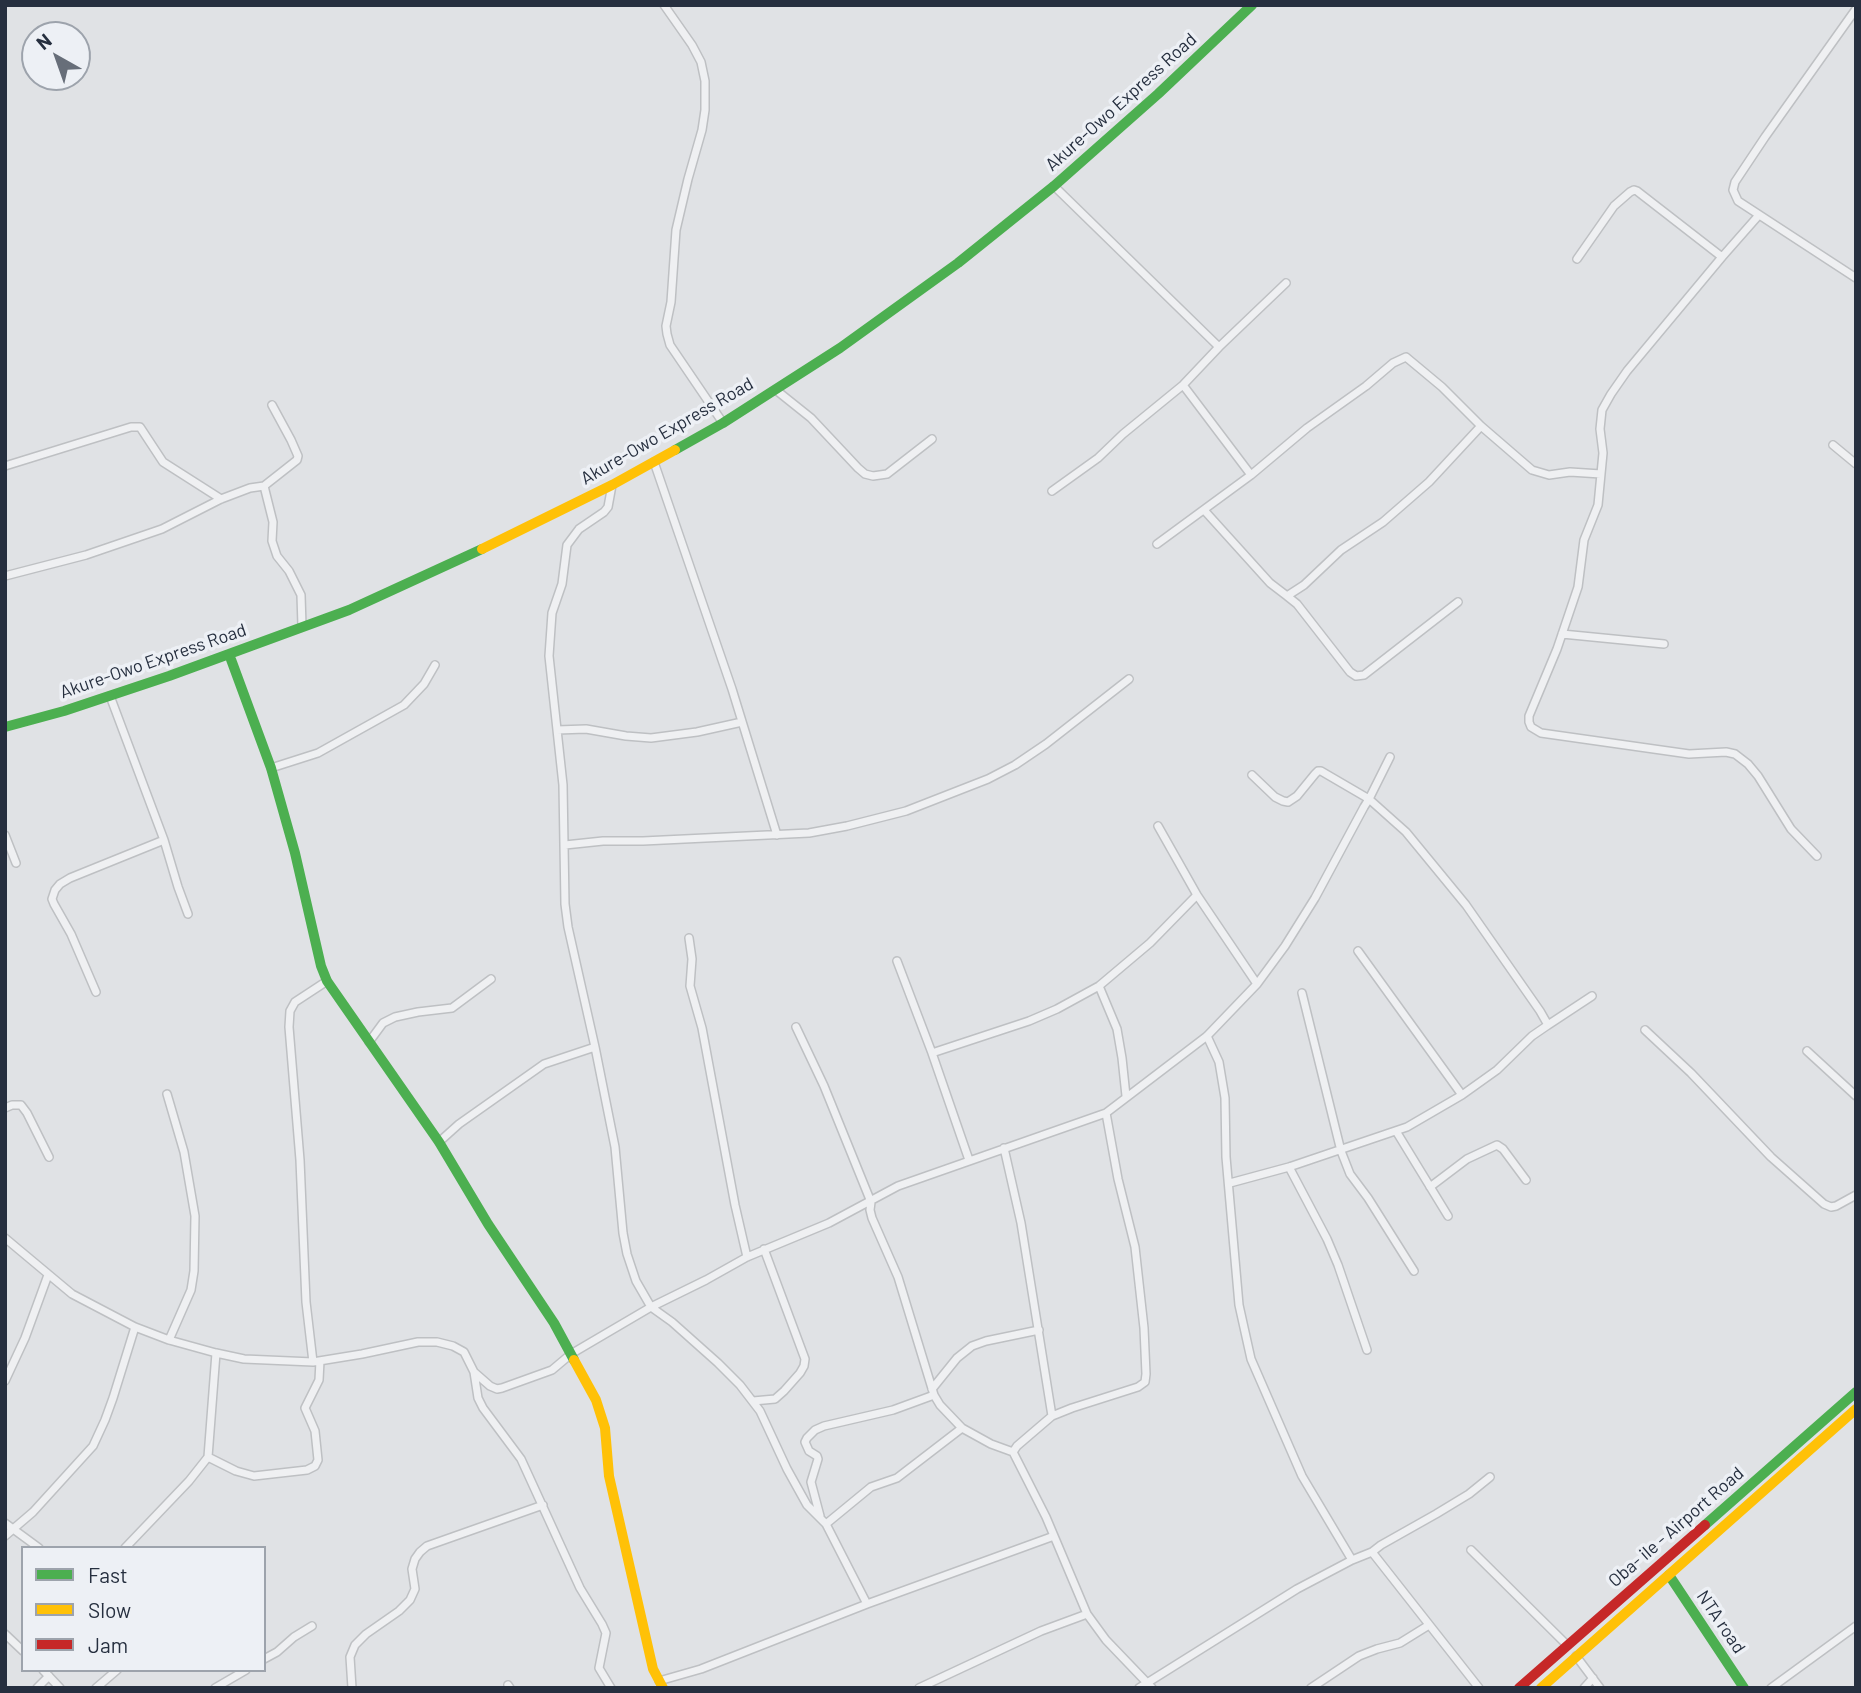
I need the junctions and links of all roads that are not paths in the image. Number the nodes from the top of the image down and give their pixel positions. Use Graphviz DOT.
graph roads {
  1 [pos="664,5"];
  2 [pos="1252,5"];
  3 [pos="1855,10"];
  4 [pos="1054,186"];
  5 [pos="1759,215"];
  6 [pos="1722,257"];
  7 [pos="1577,259"];
  8 [pos="1856,278"];
  9 [pos="1286,283"];
  10 [pos="1219,347"];
  11 [pos="1183,385"];
  12 [pos="775,390"];
  13 [pos="272,405"];
  14 [pos="723,423"];
  15 [pos="1481,426"];
  16 [pos="932,439"];
  17 [pos="1833,445"];
  18 [pos="654,461"];
  19 [pos="1856,464"];
  20 [pos="5,466"];
  21 [pos="1601,474"];
  22 [pos="1251,475"];
  23 [pos="612,485"];
  24 [pos="264,486"];
  25 [pos="1052,491"];
  26 [pos="222,499"];
  27 [pos="1204,510"];
  28 [pos="1157,544"];
  29 [pos="5,576"];
  30 [pos="1287,596"];
  31 [pos="1458,602"];
  32 [pos="302,627"];
  33 [pos="1562,634"];
  34 [pos="1664,644"];
  35 [pos="229,654"];
  36 [pos="435,665"];
  37 [pos="1129,679"];
  38 [pos="110,695"];
  39 [pos="742,722"];
  40 [pos="5,727"];
  41 [pos="557,730"];
  42 [pos="1390,757"];
  43 [pos="271,768"];
  44 [pos="1252,775"];
  45 [pos="1369,799"];
  46 [pos="1158,826"];
  47 [pos="5,835"];
  48 [pos="777,835"];
  49 [pos="164,840"];
  50 [pos="565,845"];
  51 [pos="1817,856"];
  52 [pos="16,863"];
  53 [pos="1197,895"];
  54 [pos="188,914"];
  55 [pos="689,938"];
  56 [pos="1358,951"];
  57 [pos="897,961"];
  58 [pos="491,979"];
  59 [pos="327,981"];
  60 [pos="1257,984"];
  61 [pos="1099,986"];
  62 [pos="96,992"];
  63 [pos="1302,993"];
  64 [pos="1592,996"];
  65 [pos="1548,1025"];
  66 [pos="796,1027"];
  67 [pos="1645,1030"];
  68 [pos="1208,1036"];
  69 [pos="369,1042"];
  70 [pos="596,1046"];
  71 [pos="1807,1051"];
  72 [pos="932,1053"];
  73 [pos="167,1094"];
  74 [pos="1462,1095"];
  75 [pos="1126,1096"];
  76 [pos="1856,1096"];
  77 [pos="5,1108"];
  78 [pos="1106,1112"];
  79 [pos="1395,1131"];
  80 [pos="439,1142"];
  81 [pos="1004,1149"];
  82 [pos="1341,1151"];
  83 [pos="49,1157"];
  84 [pos="969,1160"];
  85 [pos="1290,1167"];
  86 [pos="1526,1180"];
  87 [pos="1230,1184"];
  88 [pos="1430,1187"];
  89 [pos="1856,1195"];
  90 [pos="871,1202"];
  91 [pos="1448,1216"];
  92 [pos="5,1238"];
  93 [pos="764,1249"];
  94 [pos="747,1257"];
  95 [pos="1414,1271"];
  96 [pos="48,1275"];
  97 [pos="651,1307"];
  98 [pos="135,1327"];
  99 [pos="1039,1330"];
  100 [pos="169,1340"];
  101 [pos="1367,1350"];
  102 [pos="216,1353"];
  103 [pos="571,1354"];
  104 [pos="317,1362"];
  105 [pos="474,1372"];
  106 [pos="5,1381"];
  107 [pos="933,1392"];
  108 [pos="1855,1393"];
  109 [pos="753,1401"];
  110 [pos="1856,1409"];
  111 [pos="1052,1416"];
  112 [pos="962,1428"];
  113 [pos="1013,1452"];
  114 [pos="208,1457"];
  115 [pos="1490,1477"];
  116 [pos="543,1505"];
  117 [pos="823,1521"];
  118 [pos="5,1523"];
  119 [pos="13,1528"];
  120 [pos="5,1536"];
  121 [pos="1054,1536"];
  122 [pos="36,1546"];
  123 [pos="127,1546"];
  124 [pos="1471,1550"];
  125 [pos="1372,1552"];
  126 [pos="1352,1560"];
  127 [pos="1669,1575"];
  128 [pos="1640,1580"];
  129 [pos="1650,1591"];
  130 [pos="867,1604"];
  131 [pos="1087,1615"];
  132 [pos="1429,1625"];
  133 [pos="312,1626"];
  134 [pos="1856,1626"];
  135 [pos="5,1634"];
  136 [pos="1567,1645"];
  137 [pos="21,1649"];
  138 [pos="1576,1656"];
  139 [pos="266,1657"];
  140 [pos="115,1672"];
  141 [pos="243,1672"];
  142 [pos="46,1673"];
  143 [pos="1593,1678"];
  144 [pos="661,1684"];
  145 [pos="1149,1685"];
  146 [pos="37,1688"];
  147 [pos="60,1688"];
  148 [pos="96,1688"];
  149 [pos="215,1688"];
  150 [pos="352,1688"];
  151 [pos="611,1688"];
  152 [pos="919,1688"];
  153 [pos="1139,1688"];
  154 [pos="1311,1688"];
  155 [pos="1479,1688"];
  156 [pos="1519,1688"];
  157 [pos="1541,1688"];
  158 [pos="1584,1688"];
  159 [pos="1600,1688"];
  160 [pos="1744,1688"];
  161 [pos="1771,1688"];
  1 -- 14 [label="street"];
  2 -- 4 [label="main road, Akure-Owo Express Road"];
  3 -- 5 [label="street"];
  4 -- 10 [label="street"];
  4 -- 12 [label="main road, Akure-Owo Express Road"];
  5 -- 6 [label="street"];
  5 -- 8 [label="street"];
  6 -- 7 [label="street"];
  6 -- 21 [label="street"];
  9 -- 10 [label="street"];
  10 -- 11 [label="street"];
  11 -- 22 [label="street"];
  11 -- 25 [label="street"];
  12 -- 14 [label="main road, Akure-Owo Express Road"];
  12 -- 16 [label="street"];
  13 -- 24 [label="street"];
  14 -- 18 [label="main road, Akure-Owo Express Road"];
  15 -- 21 [label="street"];
  15 -- 22 [label="street"];
  15 -- 30 [label="street"];
  17 -- 19 [label="street"];
  18 -- 23 [label="main road, Akure-Owo Express Road"];
  18 -- 39 [label="street"];
  20 -- 26 [label="street"];
  21 -- 33 [label="street"];
  22 -- 27 [label="street"];
  23 -- 32 [label="main road, Akure-Owo Express Road"];
  23 -- 41 [label="street"];
  24 -- 26 [label="street"];
  24 -- 32 [label="street"];
  26 -- 29 [label="street"];
  27 -- 28 [label="street"];
  27 -- 30 [label="street"];
  30 -- 31 [label="street"];
  32 -- 35 [label="main road, Akure-Owo Express Road"];
  33 -- 34 [label="street"];
  33 -- 51 [label="street"];
  35 -- 38 [label="main road, Akure-Owo Express Road"];
  35 -- 43 [label="main road"];
  36 -- 43 [label="street"];
  37 -- 48 [label="street"];
  38 -- 40 [label="main road, Akure-Owo Express Road"];
  38 -- 49 [label="street"];
  39 -- 41 [label="street"];
  39 -- 48 [label="street"];
  41 -- 50 [label="street"];
  42 -- 45 [label="street"];
  43 -- 59 [label="main road"];
  44 -- 45 [label="street"];
  45 -- 60 [label="street"];
  45 -- 65 [label="street"];
  46 -- 53 [label="street"];
  47 -- 52 [label="street"];
  48 -- 50 [label="street"];
  49 -- 54 [label="street"];
  49 -- 62 [label="street"];
  50 -- 70 [label="street"];
  53 -- 60 [label="street"];
  53 -- 61 [label="street"];
  55 -- 94 [label="street"];
  56 -- 74 [label="street"];
  57 -- 72 [label="street"];
  58 -- 69 [label="street"];
  59 -- 69 [label="main road"];
  59 -- 104 [label="street"];
  60 -- 68 [label="street"];
  61 -- 72 [label="street"];
  61 -- 75 [label="street"];
  63 -- 82 [label="street"];
  64 -- 65 [label="street"];
  65 -- 74 [label="street"];
  66 -- 90 [label="street"];
  67 -- 89 [label="street"];
  68 -- 75 [label="street"];
  68 -- 87 [label="street"];
  69 -- 80 [label="main road"];
  70 -- 80 [label="street"];
  70 -- 97 [label="street"];
  71 -- 76 [label="street"];
  72 -- 84 [label="street"];
  73 -- 100 [label="street"];
  74 -- 79 [label="street"];
  75 -- 78 [label="street"];
  77 -- 83 [label="street"];
  78 -- 81 [label="street"];
  78 -- 111 [label="street"];
  79 -- 82 [label="street"];
  79 -- 88 [label="street"];
  80 -- 103 [label="main road"];
  81 -- 84 [label="street"];
  81 -- 99 [label="street"];
  82 -- 85 [label="street"];
  82 -- 95 [label="street"];
  84 -- 90 [label="street"];
  85 -- 87 [label="street"];
  85 -- 101 [label="street"];
  86 -- 88 [label="street"];
  87 -- 126 [label="street"];
  88 -- 91 [label="street"];
  90 -- 93 [label="street"];
  90 -- 107 [label="street"];
  92 -- 96 [label="street"];
  93 -- 94 [label="street"];
  93 -- 109 [label="street"];
  94 -- 97 [label="street"];
  96 -- 98 [label="street"];
  96 -- 106 [label="street"];
  97 -- 103 [label="street"];
  97 -- 109 [label="street"];
  98 -- 100 [label="street"];
  98 -- 119 [label="street"];
  99 -- 107 [label="street"];
  99 -- 111 [label="street"];
  100 -- 102 [label="street"];
  102 -- 104 [label="street"];
  102 -- 114 [label="street"];
  103 -- 105 [label="street"];
  103 -- 144 [label="main road"];
  104 -- 105 [label="street"];
  104 -- 114 [label="street"];
  105 -- 116 [label="street"];
  107 -- 112 [label="street"];
  107 -- 117 [label="street"];
  108 -- 128 [label="main road, Oba- ile - Airport Road"];
  109 -- 117 [label="street"];
  110 -- 127 [label="main road, Oba- ile - Airport Road"];
  111 -- 113 [label="street"];
  112 -- 113 [label="street"];
  112 -- 117 [label="street"];
  113 -- 121 [label="street"];
  114 -- 123 [label="street"];
  115 -- 125 [label="street"];
  116 -- 150 [label="street"];
  116 -- 151 [label="street"];
  117 -- 130 [label="street"];
  118 -- 119 [label="street"];
  119 -- 120 [label="street"];
  119 -- 122 [label="street"];
  121 -- 130 [label="street"];
  121 -- 131 [label="street"];
  124 -- 136 [label="street"];
  125 -- 126 [label="street"];
  125 -- 132 [label="street"];
  126 -- 145 [label="street"];
  127 -- 129 [label="main road, Oba- ile - Airport Road"];
  127 -- 160 [label="main road, NTA road"];
  128 -- 129 [label="main road"];
  128 -- 136 [label="main road, Oba- ile - Airport Road"];
  129 -- 138 [label="main road, Oba- ile - Airport Road"];
  130 -- 144 [label="street"];
  131 -- 145 [label="street"];
  131 -- 152 [label="street"];
  132 -- 154 [label="street"];
  132 -- 155 [label="street"];
  133 -- 139 [label="street"];
  134 -- 161 [label="street"];
  135 -- 137 [label="street"];
  136 -- 156 [label="main road, Oba- ile - Airport Road"];
  138 -- 143 [label="street"];
  138 -- 157 [label="main road, Oba- ile - Airport Road"];
  140 -- 148 [label="street"];
  141 -- 149 [label="street"];
  142 -- 146 [label="street"];
  142 -- 147 [label="street"];
  143 -- 158 [label="street"];
  143 -- 159 [label="street"];
  145 -- 153 [label="street"];
}
